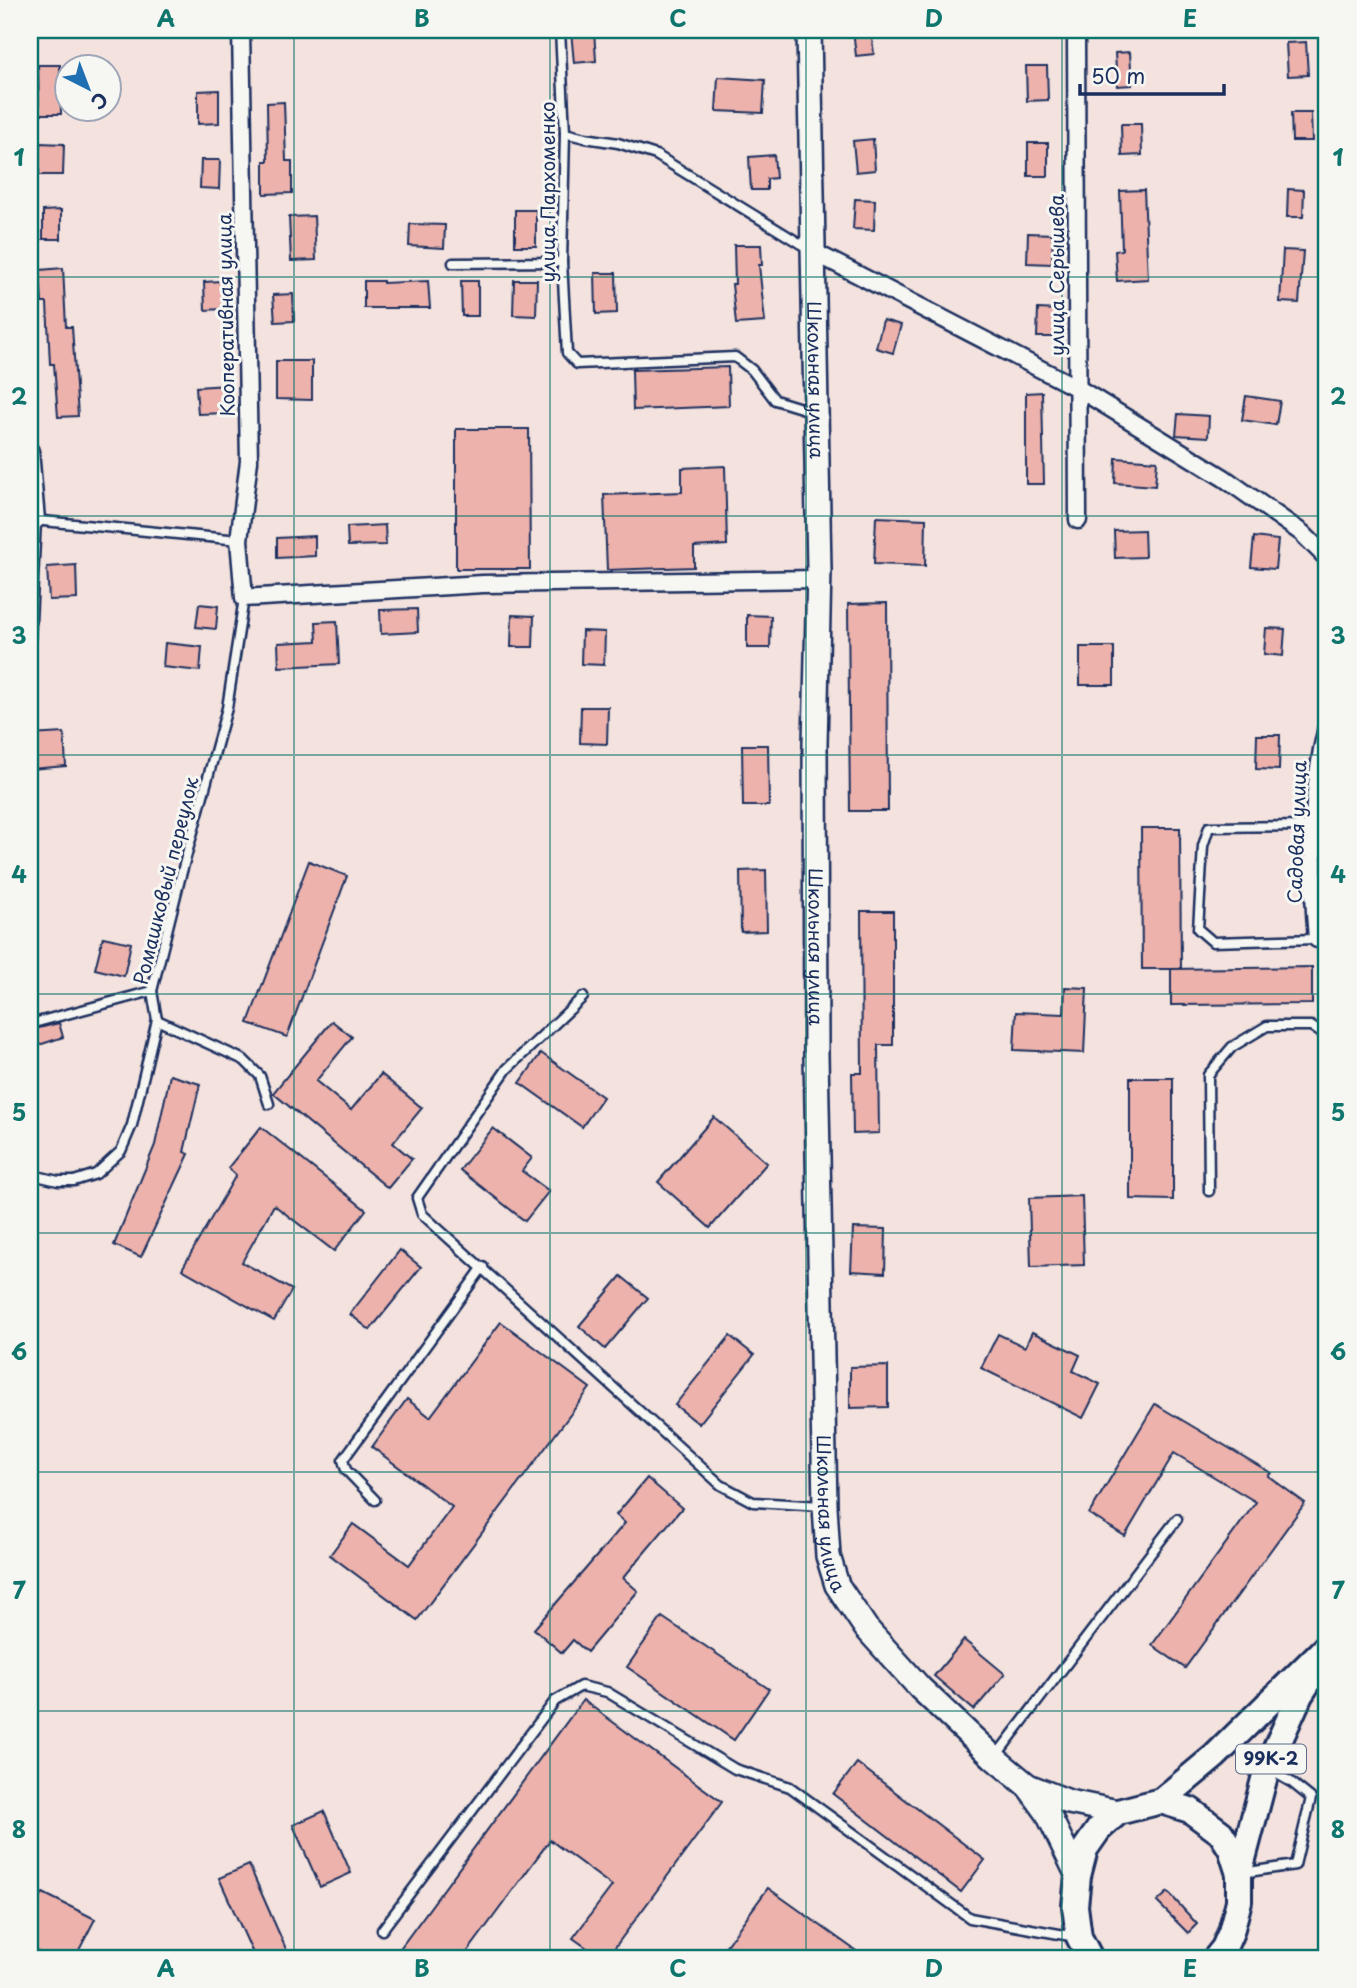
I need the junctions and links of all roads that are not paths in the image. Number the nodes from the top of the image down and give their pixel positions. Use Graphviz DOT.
graph roads {
  1 [pos="241,30"];
  2 [pos="560,30"];
  3 [pos="809,30"];
  4 [pos="1076,30"];
  5 [pos="565,133"];
  6 [pos="814,253"];
  7 [pos="562,262"];
  8 [pos="453,263"];
  9 [pos="1079,389"];
  10 [pos="817,412"];
  11 [pos="30,451"];
  12 [pos="33,520"];
  13 [pos="1078,520"];
  14 [pos="239,540"];
  15 [pos="1327,558"];
  16 [pos="818,579"];
  17 [pos="244,598"];
  18 [pos="30,642"];
  19 [pos="1327,727"];
  20 [pos="1314,826"];
  21 [pos="1317,939"];
  22 [pos="1327,953"];
  23 [pos="152,991"];
  24 [pos="583,997"];
  25 [pos="157,1020"];
  26 [pos="30,1024"];
  27 [pos="1327,1037"];
  28 [pos="269,1104"];
  29 [pos="30,1171"];
  30 [pos="1209,1191"];
  31 [pos="483,1267"];
  32 [pos="375,1500"];
  33 [pos="825,1506"];
  34 [pos="1177,1519"];
  35 [pos="1327,1646"];
  36 [pos="1327,1654"];
  37 [pos="994,1758"];
  38 [pos="1267,1768"];
  39 [pos="1028,1786"];
  40 [pos="1161,1801"];
  41 [pos="1118,1812"];
  42 [pos="1239,1874"];
  43 [pos="1078,1876"];
  44 [pos="382,1930"];
  45 [pos="1081,1951"];
  46 [pos="1221,1955"];
  1 -- 14 [label="street, Кооперативная улица"];
  2 -- 5 [label="lane, улица Пархоменко"];
  3 -- 6 [label="main road, Школьная улица"];
  4 -- 9 [label="street, улица Серышева"];
  5 -- 6 [label="lane"];
  5 -- 7 [label="lane, улица Пархоменко"];
  6 -- 9 [label="street"];
  6 -- 10 [label="main road, Школьная улица"];
  7 -- 8 [label="lane"];
  7 -- 10 [label="lane, улица Пархоменко"];
  9 -- 13 [label="street, улица Серышева"];
  9 -- 15 [label="street"];
  10 -- 16 [label="main road, Школьная улица"];
  11 -- 12 [label="street"];
  12 -- 14 [label="lane"];
  12 -- 18 [label="lane"];
  14 -- 17 [label="street, Кооперативная улица"];
  16 -- 17 [label="street"];
  16 -- 33 [label="main road, Школьная улица"];
  17 -- 23 [label="lane, Ромашковый переулок"];
  19 -- 20 [label="street, Садовая улица"];
  20 -- 21 [label="street, Садовая улица"];
  20 -- 21 [label="lane"];
  21 -- 22 [label="lane"];
  23 -- 25 [label="lane, Ромашковый переулок"];
  23 -- 26 [label="lane"];
  24 -- 31 [label="lane"];
  25 -- 28 [label="lane"];
  25 -- 29 [label="lane, Ромашковый переулок"];
  27 -- 30 [label="lane"];
  31 -- 32 [label="lane"];
  31 -- 33 [label="lane"];
  33 -- 37 [label="main road, Школьная улица"];
  34 -- 37 [label="lane"];
  35 -- 40 [label="main road, 99К-2"];
  36 -- 38 [label="main road, 99К-2"];
  37 -- 39 [label="main road, Школьная улица"];
  38 -- 42 [label="main road, 99К-2"];
  38 -- 42 [label="lane"];
  39 -- 41 [label="main road"];
  39 -- 43 [label="main road"];
  40 -- 41 [label="main road, 99К-2"];
  40 -- 42 [label="main road, 99К-2"];
  41 -- 43 [label="main road"];
  42 -- 46 [label="main road, 99К-2"];
  43 -- 45 [label="main road"];
  44 -- 45 [label="lane"];
}
